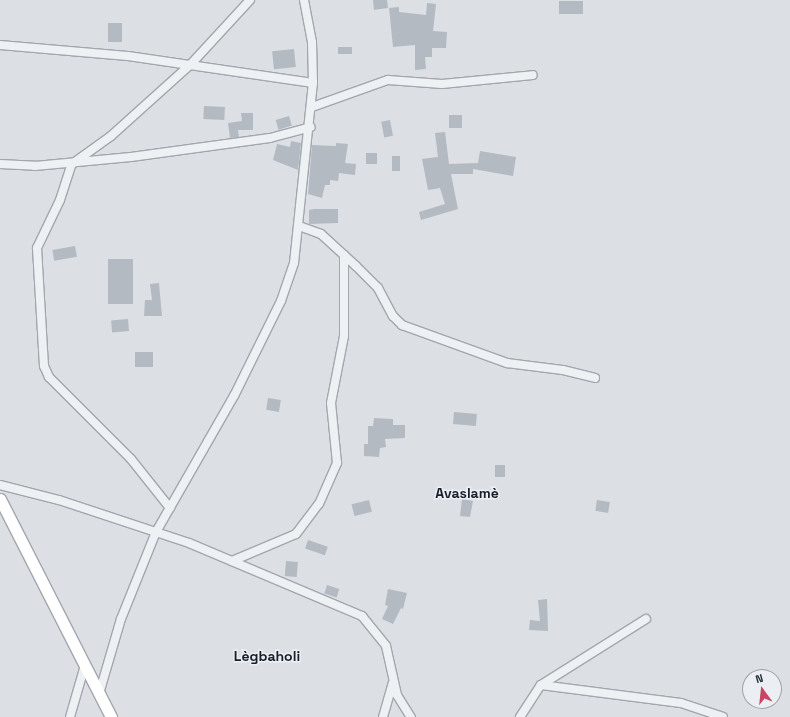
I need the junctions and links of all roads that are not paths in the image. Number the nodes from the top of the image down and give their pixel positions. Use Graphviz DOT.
graph roads {
  1 [pos="250,0"];
  2 [pos="304,0"];
  3 [pos="0,45"];
  4 [pos="191,64"];
  5 [pos="533,75"];
  6 [pos="313,83"];
  7 [pos="312,107"];
  8 [pos="311,127"];
  9 [pos="0,164"];
  10 [pos="72,164"];
  11 [pos="299,226"];
  12 [pos="344,255"];
  13 [pos="595,378"];
  14 [pos="0,485"];
  15 [pos="0,499"];
  16 [pos="170,508"];
  17 [pos="156,532"];
  18 [pos="232,561"];
  19 [pos="646,619"];
  20 [pos="85,665"];
  21 [pos="393,682"];
  22 [pos="541,685"];
  23 [pos="100,694"];
  24 [pos="70,717"];
  25 [pos="112,717"];
  26 [pos="383,717"];
  27 [pos="411,717"];
  28 [pos="520,717"];
  29 [pos="723,717"];
  1 -- 4 [label="street"];
  2 -- 6 [label="street"];
  3 -- 4 [label="street"];
  4 -- 6 [label="street"];
  4 -- 10 [label="street"];
  5 -- 7 [label="street"];
  6 -- 7 [label="street"];
  7 -- 8 [label="street"];
  8 -- 10 [label="street"];
  8 -- 11 [label="street"];
  9 -- 10 [label="street"];
  10 -- 16 [label="street"];
  11 -- 12 [label="street"];
  11 -- 16 [label="street"];
  12 -- 13 [label="street"];
  12 -- 18 [label="street"];
  14 -- 17 [label="street"];
  15 -- 20 [label="street"];
  16 -- 17 [label="street"];
  17 -- 18 [label="street"];
  17 -- 23 [label="street"];
  18 -- 21 [label="street"];
  19 -- 22 [label="street"];
  20 -- 23 [label="street"];
  20 -- 24 [label="street"];
  21 -- 26 [label="street"];
  21 -- 27 [label="street"];
  22 -- 28 [label="street"];
  22 -- 29 [label="street"];
  23 -- 25 [label="street"];
}
